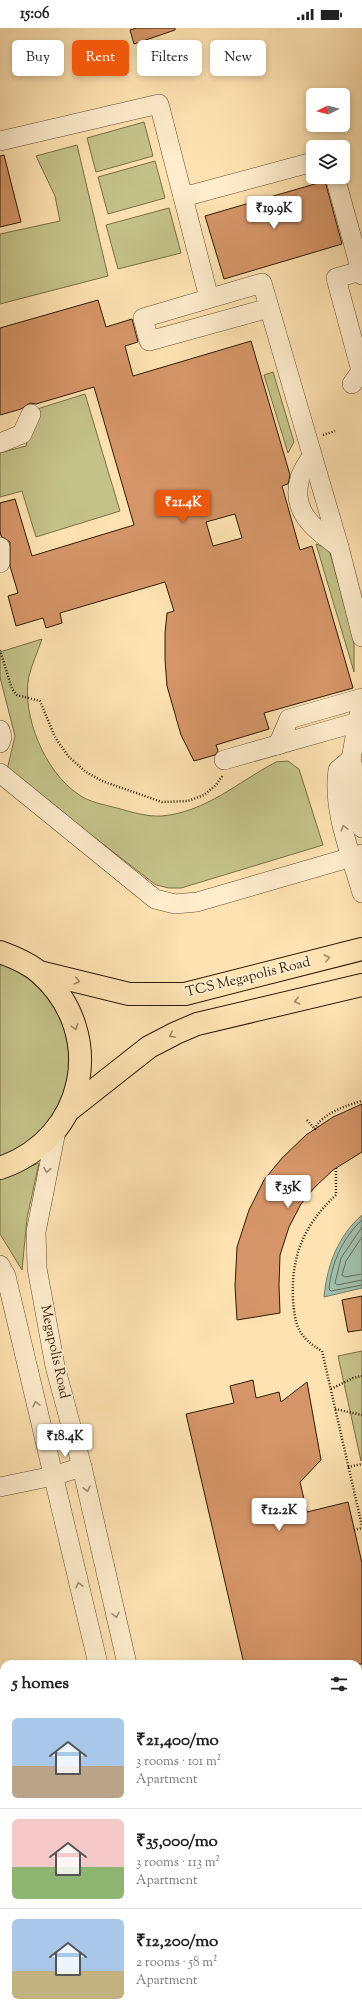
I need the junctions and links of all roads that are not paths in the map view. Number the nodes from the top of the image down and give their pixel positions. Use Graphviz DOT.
graph roads {
  1 [pos="0,141"];
  2 [pos="306,164"];
  3 [pos="337,184"];
  4 [pos="183,197"];
  5 [pos="361,273"];
  6 [pos="210,298"];
  7 [pos="269,308"];
  8 [pos="352,384"];
  9 [pos="30,414"];
  10 [pos="0,443"];
  11 [pos="312,456"];
  12 [pos="0,547"];
  13 [pos="339,547"];
  14 [pos="0,563"];
  15 [pos="362,638"];
  16 [pos="362,699"];
  17 [pos="360,722"];
  18 [pos="0,730"];
  19 [pos="0,743"];
  20 [pos="278,745"];
  21 [pos="224,760"];
  22 [pos="356,761"];
  23 [pos="0,772"];
  24 [pos="362,828"];
  25 [pos="357,855"];
  26 [pos="362,893"];
  27 [pos="0,940"];
  28 [pos="362,950"];
  29 [pos="9,955"];
  30 [pos="39,972"];
  31 [pos="362,985"];
  32 [pos="69,1110"];
  33 [pos="56,1131"];
  34 [pos="0,1168"];
  35 [pos="0,1266"];
  36 [pos="82,1466"];
  37 [pos="53,1476"];
  38 [pos="0,1487"];
  39 [pos="97,1660"];
  40 [pos="126,1660"];
  1 -- 4 [label="street"];
  2 -- 4 [label="street"];
  3 -- 5 [label="street"];
  4 -- 6 [label="street"];
  5 -- 8 [label="street"];
  6 -- 7 [label="street"];
  6 -- 7 [label="street"];
  7 -- 11 [label="street"];
  9 -- 10 [label="street"];
  11 -- 13 [label="street"];
  11 -- 13 [label="street"];
  12 -- 14 [label="street"];
  13 -- 15 [label="street"];
  16 -- 17 [label="street"];
  16 -- 20 [label="street"];
  17 -- 20 [label="street"];
  17 -- 22 [label="street"];
  18 -- 19 [label="street"];
  20 -- 21 [label="street"];
  22 -- 24 [label="street"];
  25 -- 22 [label="street, one-way"];
  23 -- 25 [label="street"];
  25 -- 26 [label="street"];
  27 -- 29 [label="main road"];
  30 -- 28 [label="main road, TCS Megapolis Road, one-way"];
  29 -- 30 [label="main road"];
  30 -- 32 [label="main road, one-way"];
  31 -- 32 [label="main road, one-way"];
  32 -- 33 [label="main road"];
  33 -- 34 [label="main road"];
  33 -- 36 [label="street, Megapolis Road, one-way"];
  37 -- 35 [label="street, Megapolis Road, one-way"];
  36 -- 37 [label="street"];
  36 -- 40 [label="street, Megapolis Road, one-way"];
  37 -- 38 [label="street"];
  39 -- 37 [label="street, Megapolis Road, one-way"];
}
